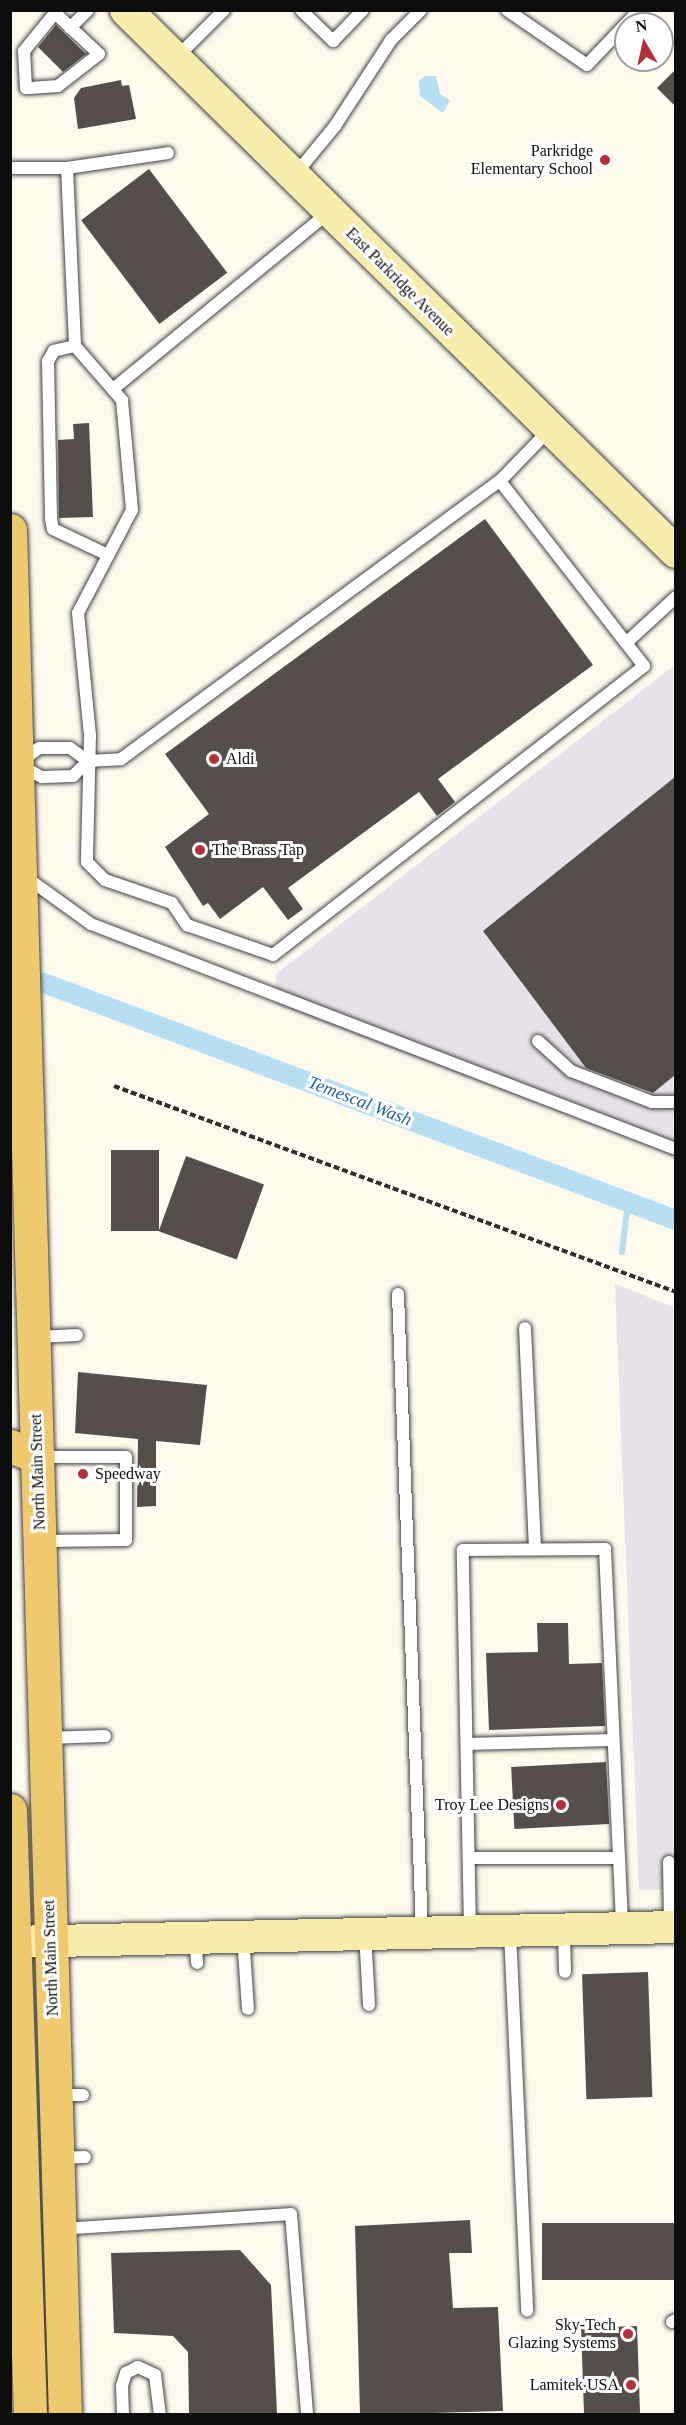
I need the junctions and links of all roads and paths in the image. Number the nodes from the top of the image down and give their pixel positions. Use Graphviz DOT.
graph roads {
  1 [pos="88,10"];
  2 [pos="126,10"];
  3 [pos="301,10"];
  4 [pos="363,10"];
  5 [pos="421,10"];
  6 [pos="507,10"];
  7 [pos="223,11"];
  8 [pos="70,28"];
  9 [pos="614,37"];
  10 [pos="24,51"];
  11 [pos="10,52"];
  12 [pos="175,59"];
  13 [pos="168,153"];
  14 [pos="10,168"];
  15 [pos="67,168"];
  16 [pos="293,177"];
  17 [pos="329,212"];
  18 [pos="75,346"];
  19 [pos="113,389"];
  20 [pos="550,429"];
  21 [pos="500,481"];
  22 [pos="10,530"];
  23 [pos="675,552"];
  24 [pos="108,555"];
  25 [pos="675,597"];
  26 [pos="626,643"];
  27 [pos="88,761"];
  28 [pos="14,764"];
  29 [pos="21,877"];
  30 [pos="538,1041"];
  31 [pos="114,1086"];
  32 [pos="675,1102"];
  33 [pos="675,1149"];
  34 [pos="675,1292"];
  35 [pos="398,1294"];
  36 [pos="525,1328"];
  37 [pos="77,1335"];
  38 [pos="34,1337"];
  39 [pos="20,1456"];
  40 [pos="40,1541"];
  41 [pos="535,1550"];
  42 [pos="105,1736"];
  43 [pos="45,1738"];
  44 [pos="613,1740"];
  45 [pos="467,1744"];
  46 [pos="10,1810"];
  47 [pos="618,1857"];
  48 [pos="469,1858"];
  49 [pos="669,1862"];
  50 [pos="11,1864"];
  51 [pos="673,1927"];
  52 [pos="622,1929"];
  53 [pos="564,1930"];
  54 [pos="422,1931"];
  55 [pos="470,1931"];
  56 [pos="510,1931"];
  57 [pos="365,1932"];
  58 [pos="243,1935"];
  59 [pos="13,1942"];
  60 [pos="50,1943"];
  61 [pos="565,1972"];
  62 [pos="369,2006"];
  63 [pos="248,2009"];
  64 [pos="60,2229"];
  65 [pos="527,2311"];
  66 [pos="39,2345"];
  67 [pos="30,2415"];
  68 [pos="65,2415"];
  69 [pos="123,2415"];
  70 [pos="160,2415"];
  71 [pos="307,2415"];
  1 -- 8 [label="lane"];
  2 -- 12 [label="main road, East Parkridge Avenue"];
  3 -- 4 [label="lane"];
  5 -- 16 [label="lane"];
  6 -- 9 [label="lane"];
  7 -- 12 [label="lane"];
  8 -- 10 [label="lane"];
  8 -- 10 [label="lane"];
  10 -- 11 [label="lane"];
  12 -- 16 [label="main road, East Parkridge Avenue"];
  13 -- 15 [label="lane"];
  14 -- 15 [label="lane"];
  15 -- 18 [label="lane"];
  16 -- 17 [label="main road, East Parkridge Avenue"];
  17 -- 19 [label="lane"];
  17 -- 20 [label="main road, East Parkridge Avenue"];
  18 -- 19 [label="lane"];
  18 -- 24 [label="lane"];
  19 -- 24 [label="lane"];
  20 -- 21 [label="lane"];
  20 -- 23 [label="main road, East Parkridge Avenue"];
  21 -- 26 [label="lane"];
  21 -- 27 [label="lane"];
  22 -- 28 [label="main road, North Main Street"];
  24 -- 27 [label="lane"];
  25 -- 26 [label="lane"];
  26 -- 27 [label="lane"];
  27 -- 28 [label="lane"];
  27 -- 28 [label="lane"];
  28 -- 29 [label="main road, North Main Street"];
  29 -- 33 [label="lane"];
  29 -- 38 [label="main road, North Main Street"];
  30 -- 32 [label="lane"];
  31 -- 34 [label="path"];
  35 -- 54 [label="lane"];
  36 -- 41 [label="lane"];
  37 -- 38 [label="lane"];
  38 -- 39 [label="main road, North Main Street"];
  39 -- 40 [label="main road, North Main Street"];
  39 -- 40 [label="lane"];
  40 -- 43 [label="main road, North Main Street"];
  41 -- 44 [label="lane"];
  41 -- 45 [label="lane"];
  42 -- 43 [label="lane"];
  43 -- 60 [label="main road, North Main Street"];
  44 -- 45 [label="lane"];
  44 -- 47 [label="lane"];
  45 -- 48 [label="lane"];
  46 -- 50 [label="main road, North Main Street"];
  47 -- 48 [label="lane"];
  47 -- 52 [label="lane"];
  48 -- 55 [label="lane"];
  49 -- 51 [label="lane"];
  50 -- 59 [label="main road, North Main Street"];
  51 -- 52 [label="main road"];
  52 -- 53 [label="main road"];
  53 -- 56 [label="main road"];
  53 -- 61 [label="lane"];
  54 -- 55 [label="main road"];
  54 -- 57 [label="main road"];
  55 -- 56 [label="main road"];
  56 -- 65 [label="lane"];
  57 -- 58 [label="main road"];
  57 -- 62 [label="lane"];
  58 -- 60 [label="main road"];
  58 -- 63 [label="lane"];
  59 -- 60 [label="main road"];
  59 -- 66 [label="main road, North Main Street"];
  60 -- 64 [label="main road, North Main Street"];
  64 -- 66 [label="main road, North Main Street"];
  64 -- 71 [label="lane"];
  66 -- 67 [label="main road, North Main Street"];
  66 -- 68 [label="main road, North Main Street"];
  69 -- 70 [label="lane"];
}
